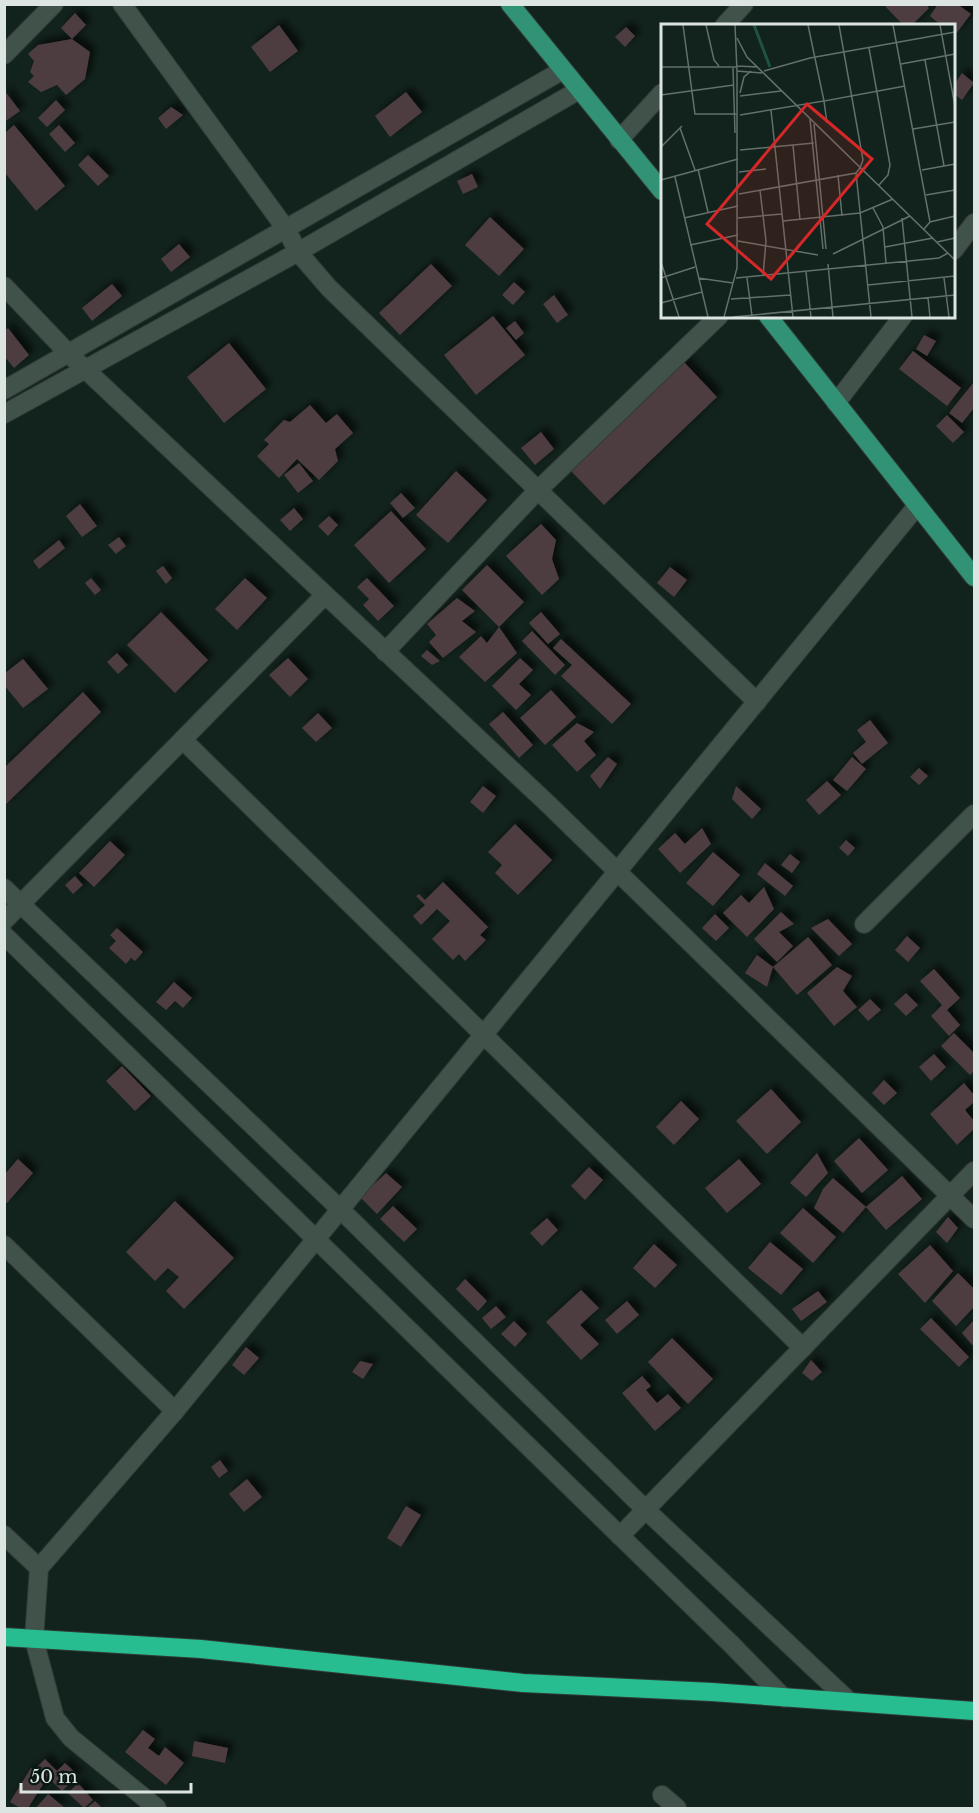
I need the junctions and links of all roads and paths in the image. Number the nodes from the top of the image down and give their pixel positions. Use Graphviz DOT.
graph roads {
  1 [pos="54,4"];
  2 [pos="122,4"];
  3 [pos="510,4"];
  4 [pos="744,4"];
  5 [pos="726,24"];
  6 [pos="4,55"];
  7 [pos="563,70"];
  8 [pos="579,90"];
  9 [pos="661,95"];
  10 [pos="619,140"];
  11 [pos="661,189"];
  12 [pos="975,223"];
  13 [pos="286,229"];
  14 [pos="955,249"];
  15 [pos="298,252"];
  16 [pos="4,286"];
  17 [pos="717,318"];
  18 [pos="770,318"];
  19 [pos="901,318"];
  20 [pos="69,354"];
  21 [pos="85,369"];
  22 [pos="4,390"];
  23 [pos="836,404"];
  24 [pos="4,414"];
  25 [pos="537,491"];
  26 [pos="917,506"];
  27 [pos="975,577"];
  28 [pos="324,596"];
  29 [pos="385,652"];
  30 [pos="757,702"];
  31 [pos="183,740"];
  32 [pos="975,814"];
  33 [pos="618,872"];
  34 [pos="4,888"];
  35 [pos="21,904"];
  36 [pos="4,921"];
  37 [pos="864,924"];
  38 [pos="4,935"];
  39 [pos="485,1033"];
  40 [pos="975,1171"];
  41 [pos="951,1195"];
  42 [pos="340,1209"];
  43 [pos="975,1218"];
  44 [pos="315,1239"];
  45 [pos="4,1245"];
  46 [pos="803,1348"];
  47 [pos="175,1411"];
  48 [pos="646,1510"];
  49 [pos="4,1535"];
  50 [pos="620,1536"];
  51 [pos="39,1568"];
  52 [pos="4,1637"];
  53 [pos="34,1639"];
  54 [pos="784,1698"];
  55 [pos="850,1702"];
  56 [pos="975,1711"];
  57 [pos="662,1795"];
  58 [pos="157,1809"];
  59 [pos="677,1809"];
  1 -- 6 [label="street"];
  2 -- 13 [label="street"];
  3 -- 7 [label="main road"];
  4 -- 5 [label="street"];
  7 -- 8 [label="main road"];
  7 -- 13 [label="street"];
  8 -- 10 [label="main road"];
  8 -- 15 [label="street"];
  9 -- 10 [label="street"];
  10 -- 11 [label="main road"];
  12 -- 14 [label="street"];
  13 -- 15 [label="street"];
  13 -- 20 [label="street"];
  15 -- 21 [label="street"];
  15 -- 25 [label="street"];
  16 -- 20 [label="street"];
  17 -- 25 [label="street"];
  18 -- 23 [label="main road"];
  19 -- 23 [label="street"];
  20 -- 21 [label="street"];
  20 -- 22 [label="street"];
  21 -- 24 [label="street"];
  21 -- 28 [label="street"];
  23 -- 26 [label="main road"];
  25 -- 29 [label="street"];
  25 -- 30 [label="street"];
  26 -- 27 [label="main road"];
  26 -- 30 [label="street"];
  28 -- 29 [label="street"];
  28 -- 31 [label="street"];
  29 -- 33 [label="street"];
  30 -- 33 [label="street"];
  31 -- 35 [label="street"];
  31 -- 39 [label="street"];
  32 -- 37 [label="street"];
  33 -- 39 [label="street"];
  33 -- 41 [label="street"];
  34 -- 35 [label="street"];
  35 -- 36 [label="street"];
  35 -- 42 [label="street"];
  38 -- 44 [label="street"];
  39 -- 42 [label="street"];
  39 -- 46 [label="street"];
  40 -- 41 [label="street"];
  41 -- 43 [label="street"];
  41 -- 46 [label="street"];
  42 -- 44 [label="street"];
  42 -- 48 [label="street"];
  44 -- 47 [label="street"];
  44 -- 50 [label="street"];
  45 -- 47 [label="street"];
  46 -- 48 [label="street"];
  47 -- 51 [label="street"];
  48 -- 50 [label="street"];
  48 -- 55 [label="street"];
  49 -- 51 [label="street"];
  50 -- 54 [label="street"];
  51 -- 53 [label="street"];
  52 -- 53 [label="highway"];
  53 -- 54 [label="highway"];
  53 -- 58 [label="street"];
  54 -- 55 [label="highway"];
  55 -- 56 [label="highway"];
  57 -- 59 [label="street"];
}
